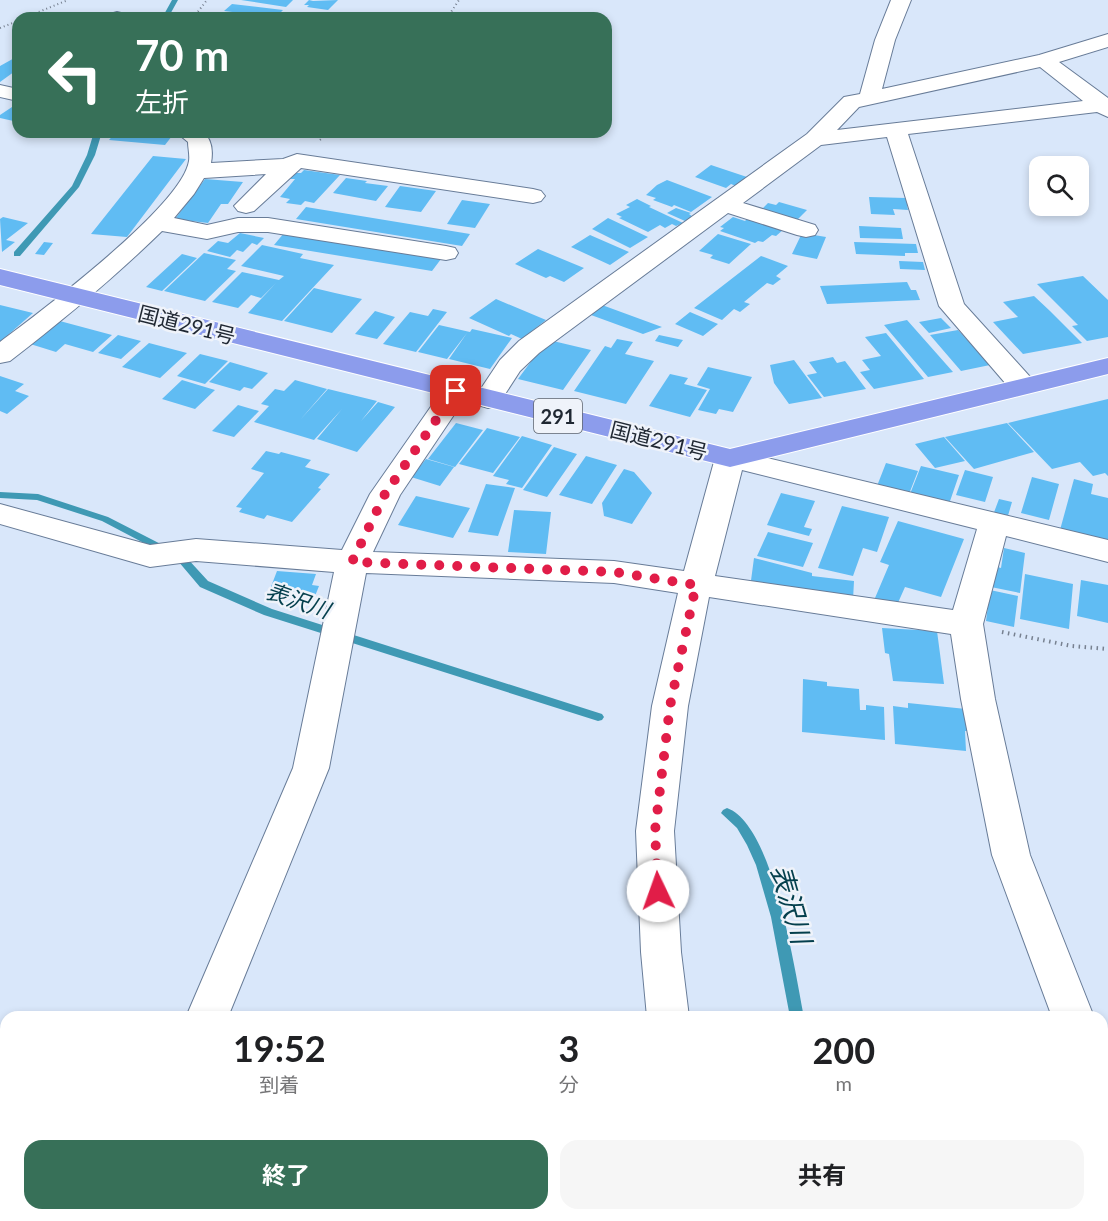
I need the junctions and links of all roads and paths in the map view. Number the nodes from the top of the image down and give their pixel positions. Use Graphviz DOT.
graph roads {
  1 [pos="68,0"];
  2 [pos="207,0"];
  3 [pos="901,0"];
  4 [pos="39,12"];
  5 [pos="198,12"];
  6 [pos="1108,40"];
  7 [pos="1044,60"];
  8 [pos="869,99"];
  9 [pos="1106,106"];
  10 [pos="895,128"];
  11 [pos="194,138"];
  12 [pos="815,139"];
  13 [pos="288,166"];
  14 [pos="197,171"];
  15 [pos="533,196"];
  16 [pos="723,204"];
  17 [pos="246,206"];
  18 [pos="159,223"];
  19 [pos="806,230"];
  20 [pos="446,253"];
  21 [pos="4,278"];
  22 [pos="73,296"];
  23 [pos="0,355"];
  24 [pos="1108,366"];
  25 [pos="1022,385"];
  26 [pos="456,391"];
  27 [pos="488,399"];
  28 [pos="730,458"];
  29 [pos="0,514"];
  30 [pos="994,523"];
  31 [pos="1108,551"];
  32 [pos="352,562"];
  33 [pos="696,585"];
  34 [pos="966,624"];
  35 [pos="1108,649"];
  36 [pos="210,1011"];
  37 [pos="667,1011"];
  38 [pos="1071,1011"];
  1 -- 4 [label="path"];
  2 -- 5 [label="path"];
  3 -- 8 [label="street"];
  6 -- 7 [label="street"];
  7 -- 8 [label="street"];
  7 -- 9 [label="street"];
  8 -- 12 [label="street"];
  9 -- 10 [label="street"];
  10 -- 12 [label="street"];
  10 -- 25 [label="street"];
  11 -- 14 [label="street"];
  12 -- 16 [label="street"];
  13 -- 14 [label="street"];
  13 -- 15 [label="street"];
  13 -- 17 [label="street"];
  14 -- 18 [label="street"];
  16 -- 19 [label="street"];
  16 -- 27 [label="street"];
  18 -- 20 [label="street"];
  18 -- 22 [label="street"];
  21 -- 22 [label="highway, 国道291号 / 291"];
  22 -- 23 [label="street"];
  22 -- 26 [label="highway, 国道291号 / 291"];
  24 -- 25 [label="highway, 国道291号 / 291"];
  25 -- 28 [label="highway, 国道291号 / 291"];
  26 -- 27 [label="highway, 国道291号 / 291"];
  26 -- 32 [label="street"];
  27 -- 28 [label="highway, 国道291号 / 291"];
  28 -- 30 [label="street"];
  28 -- 33 [label="street"];
  29 -- 32 [label="street"];
  30 -- 31 [label="street"];
  30 -- 34 [label="street"];
  32 -- 33 [label="street"];
  32 -- 36 [label="street"];
  33 -- 34 [label="street"];
  33 -- 37 [label="street"];
  34 -- 35 [label="path"];
  34 -- 38 [label="street"];
}
